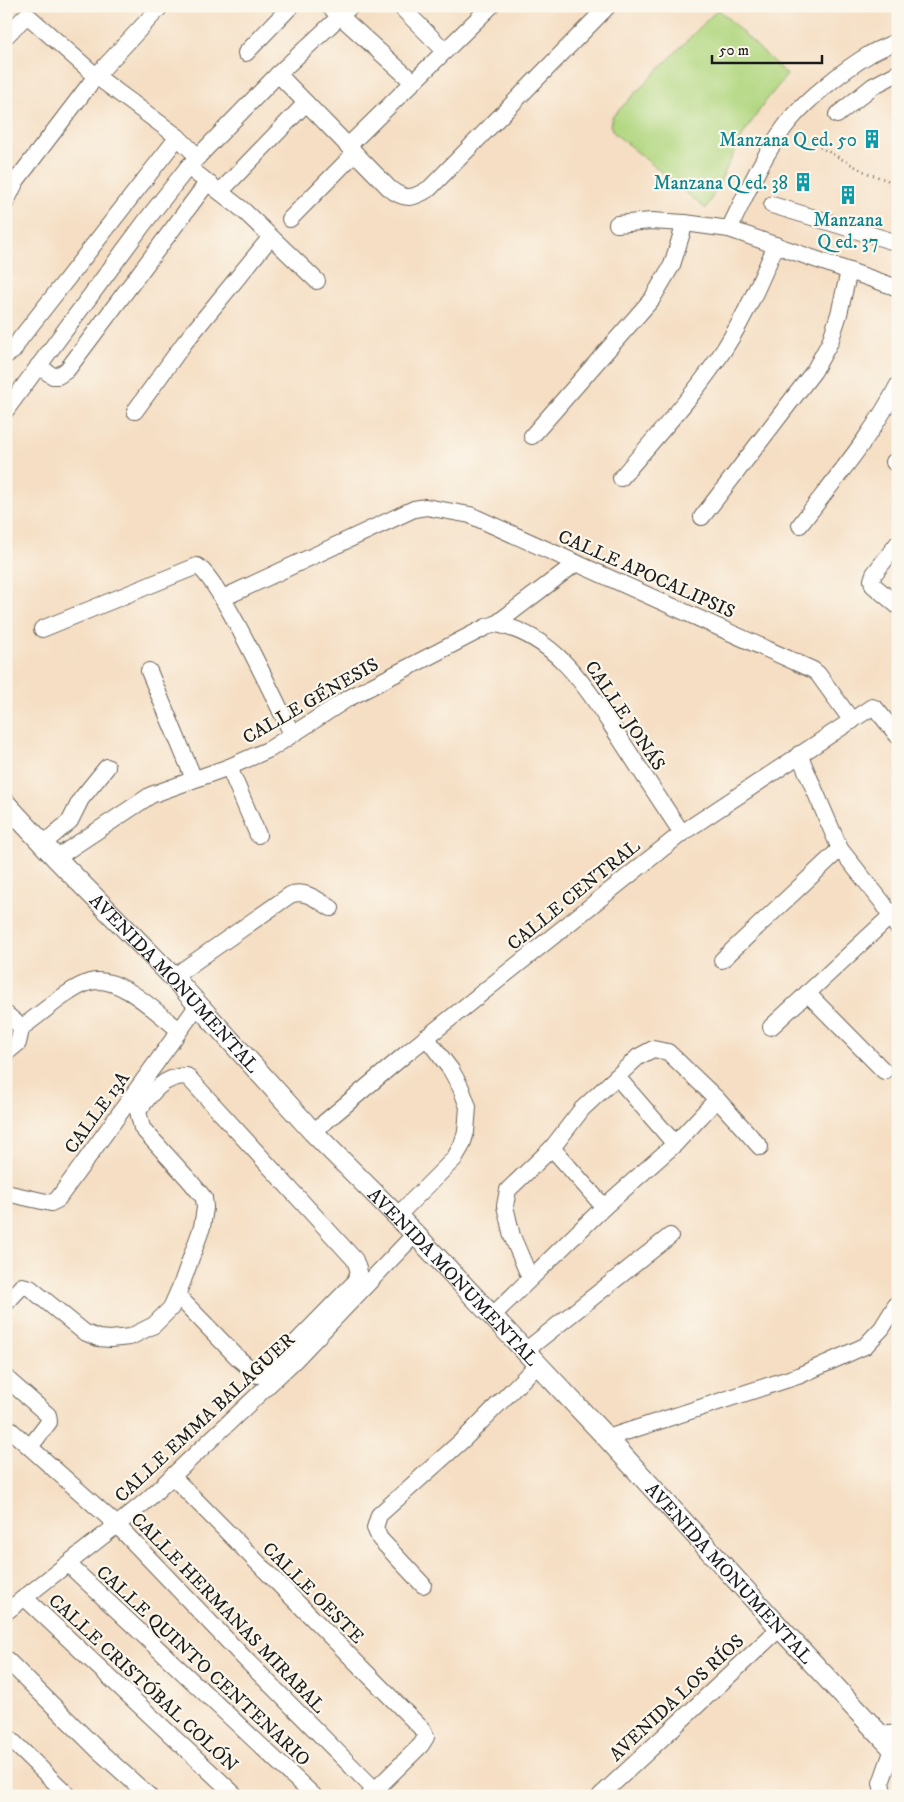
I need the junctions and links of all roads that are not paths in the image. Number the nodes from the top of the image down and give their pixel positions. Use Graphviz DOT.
graph roads {
  1 [pos="161,6"];
  2 [pos="291,6"];
  3 [pos="400,6"];
  4 [pos="491,6"];
  5 [pos="608,6"];
  6 [pos="340,10"];
  7 [pos="31,11"];
  8 [pos="6,36"];
  9 [pos="898,42"];
  10 [pos="445,50"];
  11 [pos="246,53"];
  12 [pos="898,73"];
  13 [pos="278,74"];
  14 [pos="96,76"];
  15 [pos="413,82"];
  16 [pos="306,103"];
  17 [pos="837,116"];
  18 [pos="178,137"];
  19 [pos="352,149"];
  20 [pos="193,162"];
  21 [pos="11,177"];
  22 [pos="213,187"];
  23 [pos="6,202"];
  24 [pos="772,205"];
  25 [pos="290,219"];
  26 [pos="686,223"];
  27 [pos="617,224"];
  28 [pos="729,229"];
  29 [pos="270,238"];
  30 [pos="898,243"];
  31 [pos="776,245"];
  32 [pos="849,271"];
  33 [pos="317,282"];
  34 [pos="898,288"];
  35 [pos="6,355"];
  36 [pos="38,366"];
  37 [pos="898,385"];
  38 [pos="6,410"];
  39 [pos="135,411"];
  40 [pos="532,436"];
  41 [pos="621,478"];
  42 [pos="702,517"];
  43 [pos="800,525"];
  44 [pos="898,543"];
  45 [pos="576,563"];
  46 [pos="223,598"];
  47 [pos="898,606"];
  48 [pos="496,624"];
  49 [pos="42,629"];
  50 [pos="149,671"];
  51 [pos="852,721"];
  52 [pos="292,734"];
  53 [pos="898,736"];
  54 [pos="799,754"];
  55 [pos="107,767"];
  56 [pos="229,767"];
  57 [pos="194,779"];
  58 [pos="6,804"];
  59 [pos="682,833"];
  60 [pos="258,835"];
  61 [pos="840,849"];
  62 [pos="50,851"];
  63 [pos="331,908"];
  64 [pos="895,918"];
  65 [pos="722,960"];
  66 [pos="173,977"];
  67 [pos="807,993"];
  68 [pos="198,1005"];
  69 [pos="6,1014"];
  70 [pos="22,1026"];
  71 [pos="771,1028"];
  72 [pos="179,1030"];
  73 [pos="426,1037"];
  74 [pos="6,1053"];
  75 [pos="884,1071"];
  76 [pos="617,1077"];
  77 [pos="717,1099"];
  78 [pos="313,1132"];
  79 [pos="675,1144"];
  80 [pos="760,1147"];
  81 [pos="552,1148"];
  82 [pos="6,1193"];
  83 [pos="604,1207"];
  84 [pos="397,1216"];
  85 [pos="415,1234"];
  86 [pos="670,1236"];
  87 [pos="530,1278"];
  88 [pos="177,1295"];
  89 [pos="898,1302"];
  90 [pos="6,1303"];
  91 [pos="492,1316"];
  92 [pos="531,1358"];
  93 [pos="6,1378"];
  94 [pos="6,1426"];
  95 [pos="607,1438"];
  96 [pos="30,1447"];
  97 [pos="172,1476"];
  98 [pos="117,1525"];
  99 [pos="68,1564"];
  100 [pos="423,1585"];
  101 [pos="25,1598"];
  102 [pos="6,1612"];
  103 [pos="780,1628"];
  104 [pos="6,1659"];
  105 [pos="6,1735"];
  106 [pos="892,1743"];
  107 [pos="879,1791"];
  108 [pos="372,1793"];
  109 [pos="69,1796"];
  110 [pos="150,1796"];
  111 [pos="236,1796"];
  112 [pos="314,1796"];
  113 [pos="600,1796"];
  1 -- 14 [label="street"];
  2 -- 11 [label="street"];
  3 -- 10 [label="street"];
  4 -- 10 [label="street"];
  5 -- 19 [label="street"];
  6 -- 13 [label="street"];
  6 -- 15 [label="street"];
  7 -- 8 [label="street"];
  7 -- 14 [label="street"];
  9 -- 28 [label="street"];
  10 -- 15 [label="street"];
  12 -- 17 [label="street"];
  13 -- 16 [label="street"];
  13 -- 20 [label="street"];
  14 -- 18 [label="street"];
  14 -- 21 [label="street"];
  15 -- 19 [label="street"];
  16 -- 19 [label="street"];
  16 -- 22 [label="street"];
  18 -- 20 [label="street"];
  18 -- 35 [label="street"];
  19 -- 25 [label="street"];
  20 -- 22 [label="street"];
  20 -- 36 [label="street"];
  21 -- 23 [label="street"];
  22 -- 29 [label="street"];
  22 -- 36 [label="street"];
  24 -- 30 [label="street"];
  26 -- 27 [label="street"];
  26 -- 28 [label="street"];
  26 -- 40 [label="street"];
  28 -- 31 [label="street"];
  29 -- 33 [label="street"];
  29 -- 39 [label="street"];
  31 -- 32 [label="street"];
  31 -- 41 [label="street"];
  32 -- 34 [label="street"];
  32 -- 42 [label="street"];
  36 -- 38 [label="street"];
  37 -- 43 [label="street"];
  44 -- 47 [label="street"];
  45 -- 46 [label="street, CALLE APOCALIPSIS"];
  45 -- 48 [label="street, CALLE GÉNESIS"];
  45 -- 51 [label="street, CALLE APOCALIPSIS"];
  46 -- 49 [label="street"];
  46 -- 52 [label="street"];
  48 -- 52 [label="street, CALLE GÉNESIS"];
  48 -- 59 [label="street, CALLE JONÁS"];
  50 -- 57 [label="street"];
  51 -- 53 [label="street, CALLE CENTRAL"];
  51 -- 54 [label="street, CALLE CENTRAL"];
  52 -- 56 [label="street, CALLE GÉNESIS"];
  54 -- 59 [label="street, CALLE CENTRAL"];
  54 -- 61 [label="street"];
  55 -- 62 [label="street"];
  56 -- 57 [label="street, CALLE GÉNESIS"];
  56 -- 60 [label="street"];
  57 -- 62 [label="street, CALLE GÉNESIS"];
  58 -- 62 [label="main road, AVENIDA MONUMENTAL"];
  59 -- 73 [label="street, CALLE CENTRAL"];
  61 -- 64 [label="street"];
  61 -- 65 [label="street"];
  62 -- 66 [label="main road, AVENIDA MONUMENTAL"];
  63 -- 66 [label="street"];
  64 -- 67 [label="street"];
  66 -- 68 [label="main road, AVENIDA MONUMENTAL"];
  67 -- 71 [label="street"];
  67 -- 75 [label="street"];
  68 -- 72 [label="street, CALLE 13A"];
  68 -- 78 [label="main road, AVENIDA MONUMENTAL"];
  69 -- 70 [label="street"];
  70 -- 72 [label="street"];
  70 -- 74 [label="street"];
  72 -- 82 [label="street, CALLE 13A"];
  73 -- 78 [label="street, CALLE CENTRAL"];
  73 -- 84 [label="street"];
  76 -- 77 [label="street"];
  76 -- 79 [label="street"];
  76 -- 81 [label="street"];
  77 -- 79 [label="street"];
  77 -- 80 [label="street"];
  78 -- 84 [label="main road, AVENIDA MONUMENTAL"];
  79 -- 83 [label="street"];
  81 -- 83 [label="street"];
  81 -- 87 [label="street"];
  83 -- 87 [label="street"];
  84 -- 85 [label="main road, AVENIDA MONUMENTAL"];
  85 -- 91 [label="main road, AVENIDA MONUMENTAL"];
  85 -- 97 [label="street, CALLE EMMA BALAGUER"];
  86 -- 92 [label="street"];
  87 -- 91 [label="street"];
  88 -- 88 [label="street"];
  88 -- 90 [label="street"];
  89 -- 95 [label="street"];
  91 -- 92 [label="main road, AVENIDA MONUMENTAL"];
  92 -- 95 [label="main road, AVENIDA MONUMENTAL"];
  92 -- 100 [label="street"];
  93 -- 96 [label="street"];
  94 -- 96 [label="street, CALLE HERMANAS MIRABAL"];
  95 -- 103 [label="main road, AVENIDA MONUMENTAL"];
  96 -- 98 [label="street, CALLE HERMANAS MIRABAL"];
  97 -- 98 [label="street, CALLE EMMA BALAGUER"];
  97 -- 108 [label="street, CALLE OESTE"];
  98 -- 99 [label="street, CALLE EMMA BALAGUER"];
  98 -- 108 [label="street, CALLE HERMANAS MIRABAL"];
  99 -- 101 [label="street, CALLE EMMA BALAGUER"];
  99 -- 112 [label="street, CALLE QUINTO CENTENARIO"];
  101 -- 102 [label="street, CALLE EMMA BALAGUER"];
  101 -- 111 [label="street, CALLE CRISTÓBAL COLÓN"];
  103 -- 106 [label="main road, AVENIDA MONUMENTAL"];
  103 -- 113 [label="street, AVENIDA LOS RÍOS"];
  104 -- 110 [label="street"];
  105 -- 109 [label="street"];
  106 -- 107 [label="street"];
}
